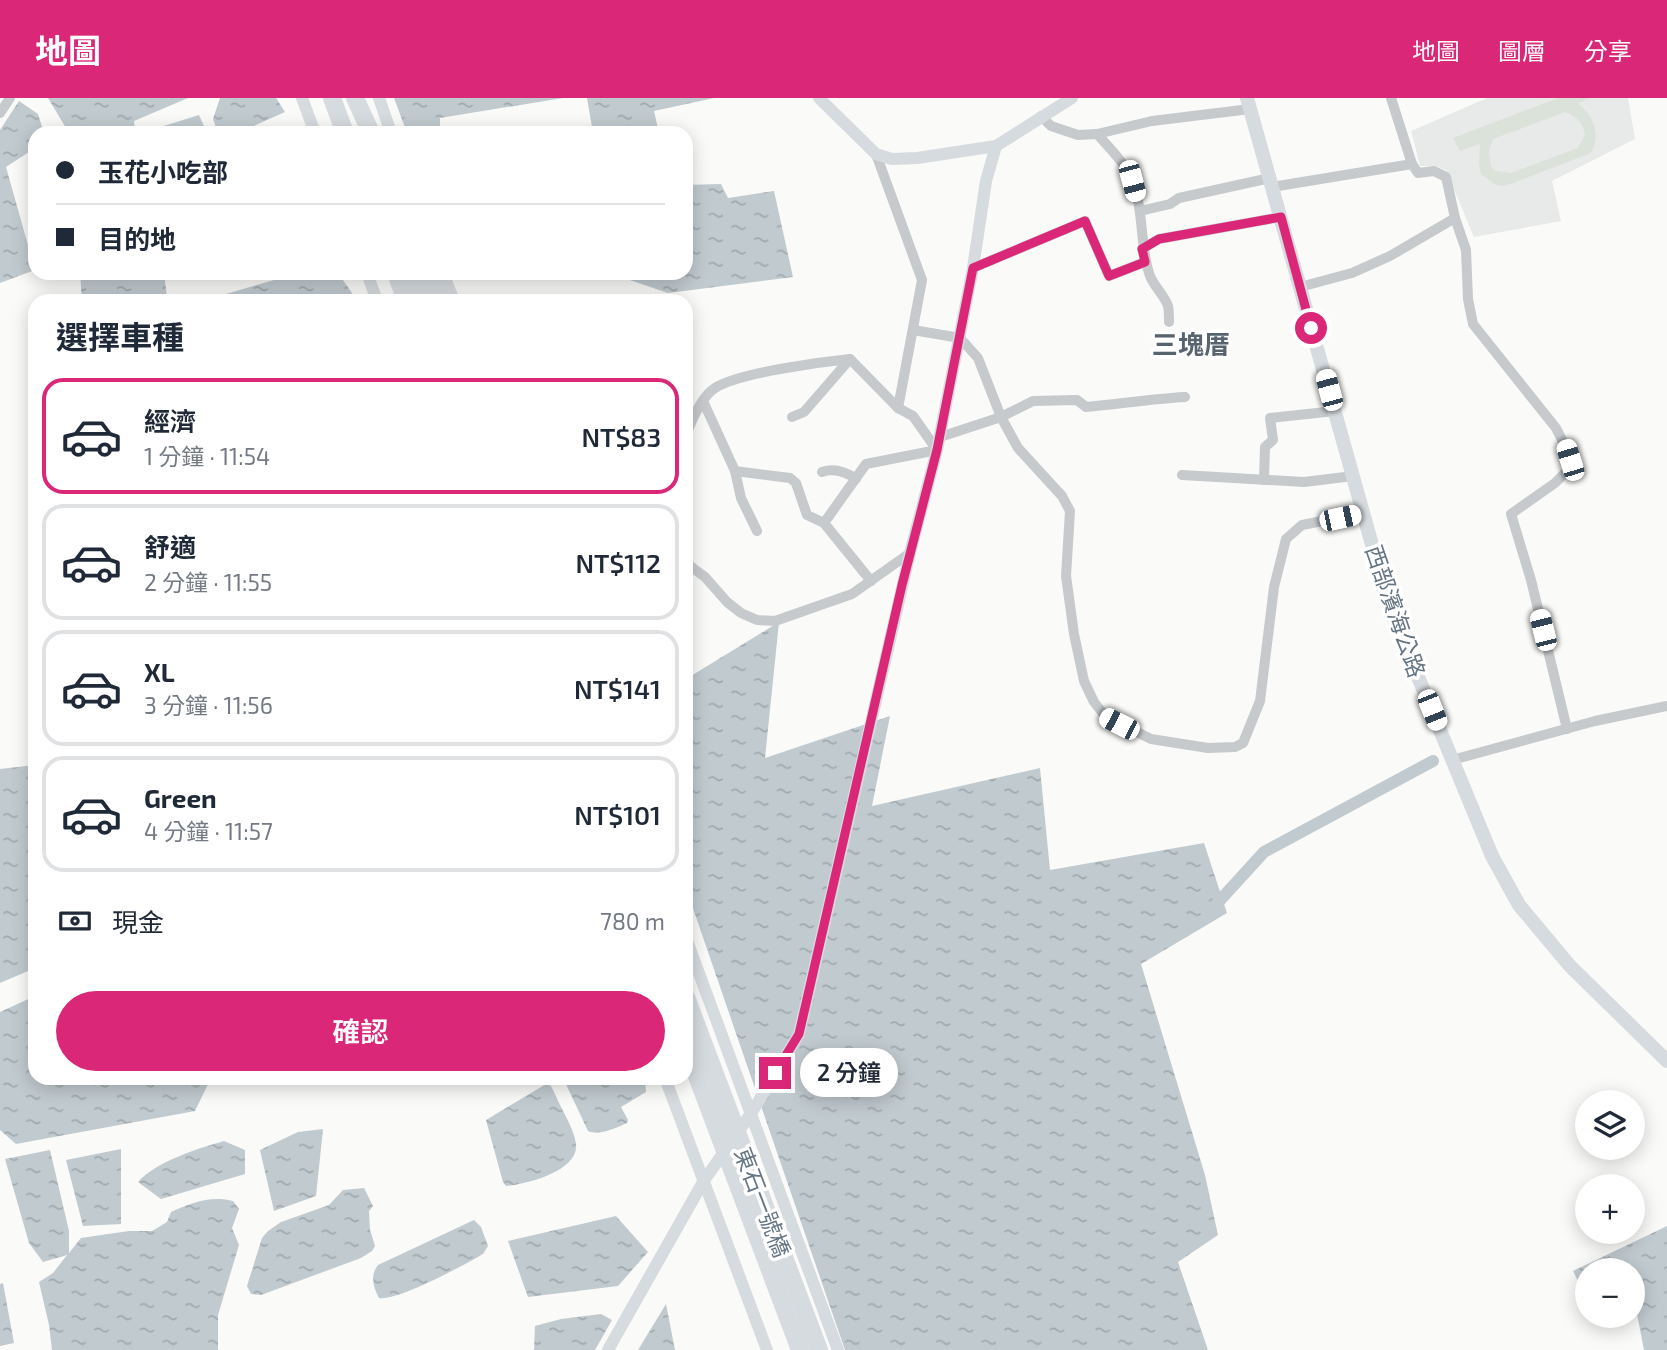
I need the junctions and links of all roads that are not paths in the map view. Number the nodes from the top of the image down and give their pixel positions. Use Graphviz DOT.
graph roads {
  1 [pos="10,98"];
  2 [pos="302,98"];
  3 [pos="332,98"];
  4 [pos="353,98"];
  5 [pos="379,98"];
  6 [pos="819,98"];
  7 [pos="1072,98"];
  8 [pos="1391,98"];
  9 [pos="1249,104"];
  10 [pos="0,113"];
  11 [pos="1041,116"];
  12 [pos="312,126"];
  13 [pos="341,126"];
  14 [pos="360,126"];
  15 [pos="367,126"];
  16 [pos="389,126"];
  17 [pos="1097,134"];
  18 [pos="996,146"];
  19 [pos="876,155"];
  20 [pos="1412,164"];
  21 [pos="1271,183"];
  22 [pos="1140,211"];
  23 [pos="1281,217"];
  24 [pos="1455,218"];
  25 [pos="1142,249"];
  26 [pos="1145,262"];
  27 [pos="973,268"];
  28 [pos="1300,288"];
  29 [pos="1169,322"];
  30 [pos="913,330"];
  31 [pos="960,338"];
  32 [pos="850,359"];
  33 [pos="1185,397"];
  34 [pos="703,401"];
  35 [pos="898,408"];
  36 [pos="1335,411"];
  37 [pos="792,417"];
  38 [pos="1001,417"];
  39 [pos="693,420"];
  40 [pos="939,443"];
  41 [pos="735,471"];
  42 [pos="822,472"];
  43 [pos="1182,475"];
  44 [pos="1353,476"];
  45 [pos="856,479"];
  46 [pos="1264,480"];
  47 [pos="1363,513"];
  48 [pos="824,523"];
  49 [pos="757,531"];
  50 [pos="910,553"];
  51 [pos="693,568"];
  52 [pos="872,582"];
  53 [pos="1667,706"];
  54 [pos="1567,729"];
  55 [pos="1452,760"];
  56 [pos="693,956"];
  57 [pos="695,1054"];
  58 [pos="1667,1061"];
  59 [pos="668,1085"];
  60 [pos="752,1112"];
  61 [pos="703,1182"];
  62 [pos="608,1350"];
  63 [pos="767,1350"];
  64 [pos="800,1350"];
  65 [pos="819,1350"];
  66 [pos="838,1350"];
  1 -- 10 [label="street"];
  2 -- 12 [label="main road"];
  3 -- 13 [label="highway"];
  4 -- 14 [label="highway"];
  4 -- 15 [label="highway"];
  5 -- 16 [label="main road"];
  6 -- 19 [label="main road"];
  7 -- 11 [label="main road"];
  8 -- 20 [label="street"];
  9 -- 17 [label="street"];
  9 -- 21 [label="main road, 西部濱海公路"];
  11 -- 17 [label="street"];
  11 -- 18 [label="main road"];
  17 -- 22 [label="street"];
  18 -- 19 [label="main road"];
  18 -- 27 [label="main road"];
  19 -- 30 [label="street"];
  20 -- 21 [label="street"];
  20 -- 24 [label="street"];
  21 -- 22 [label="street"];
  21 -- 23 [label="main road, 西部濱海公路"];
  22 -- 25 [label="street"];
  23 -- 25 [label="street"];
  23 -- 28 [label="main road, 西部濱海公路"];
  24 -- 28 [label="street"];
  24 -- 54 [label="street"];
  25 -- 26 [label="street"];
  26 -- 27 [label="street"];
  26 -- 29 [label="street"];
  27 -- 31 [label="main road"];
  28 -- 36 [label="main road, 西部濱海公路"];
  30 -- 31 [label="street"];
  30 -- 35 [label="street"];
  31 -- 38 [label="street"];
  31 -- 40 [label="main road"];
  32 -- 34 [label="street"];
  32 -- 35 [label="street"];
  32 -- 37 [label="street"];
  33 -- 38 [label="street"];
  34 -- 39 [label="street"];
  34 -- 41 [label="street"];
  35 -- 40 [label="street"];
  36 -- 44 [label="main road, 西部濱海公路"];
  36 -- 46 [label="street"];
  38 -- 40 [label="street"];
  38 -- 47 [label="street"];
  40 -- 45 [label="street"];
  40 -- 50 [label="main road"];
  41 -- 48 [label="street"];
  41 -- 49 [label="street"];
  42 -- 45 [label="street"];
  43 -- 46 [label="street"];
  44 -- 46 [label="street"];
  44 -- 47 [label="main road, 西部濱海公路"];
  45 -- 48 [label="street"];
  47 -- 55 [label="main road, 西部濱海公路"];
  48 -- 52 [label="street"];
  50 -- 52 [label="street"];
  50 -- 60 [label="main road"];
  51 -- 52 [label="street"];
  53 -- 54 [label="street"];
  54 -- 55 [label="street"];
  55 -- 58 [label="main road, 西部濱海公路"];
  56 -- 60 [label="main road"];
  57 -- 64 [label="highway, 東石一號橋"];
  57 -- 65 [label="highway, 東石一號橋"];
  59 -- 61 [label="main road"];
  60 -- 61 [label="main road"];
  60 -- 66 [label="main road"];
  61 -- 62 [label="main road"];
  61 -- 63 [label="main road"];
}
